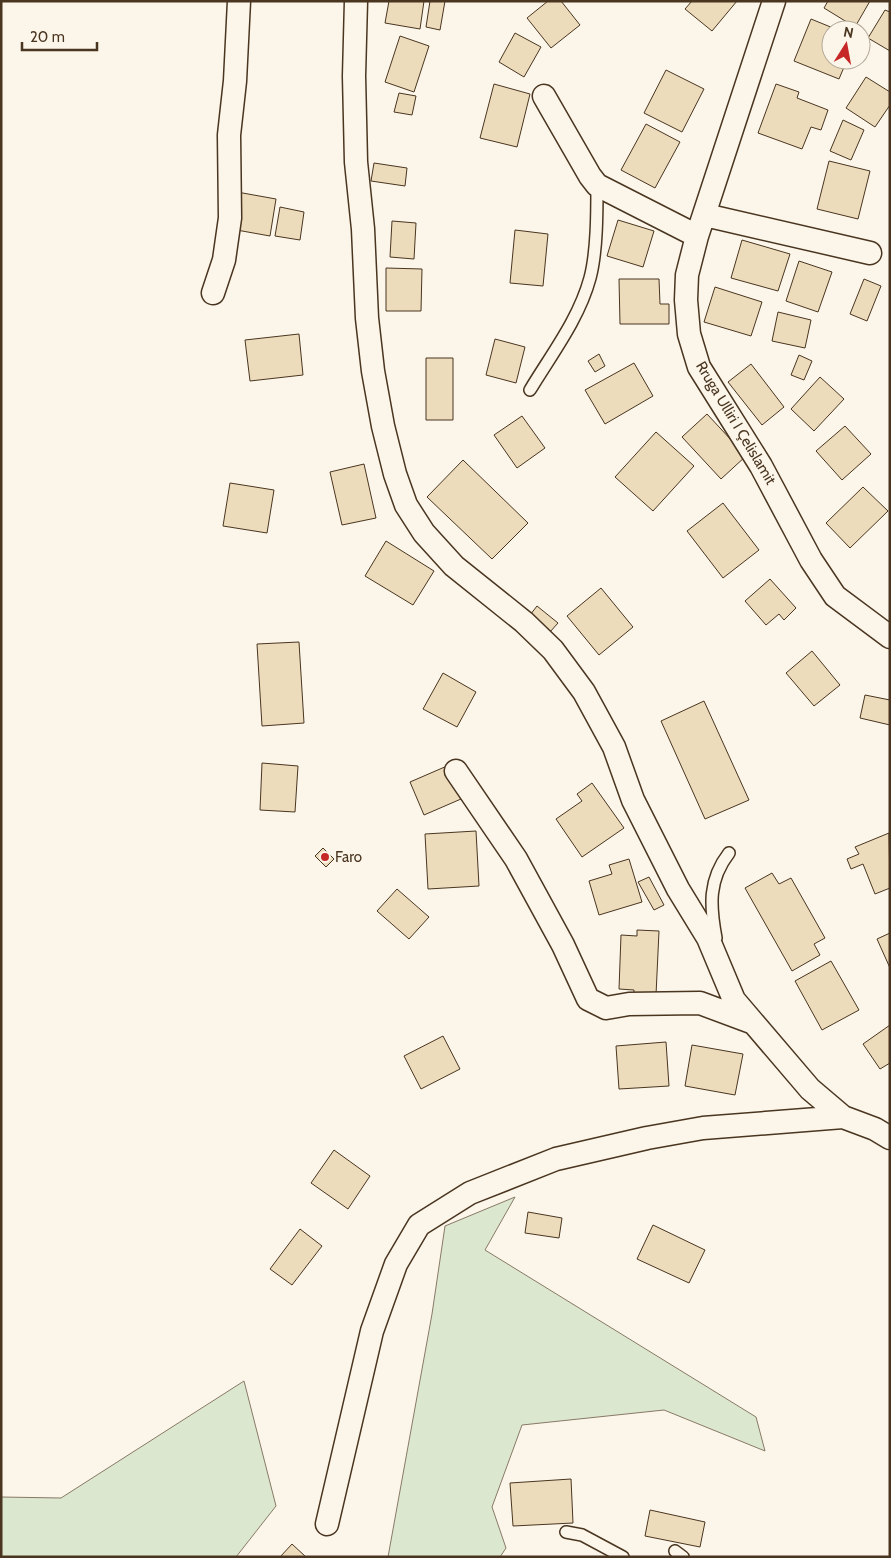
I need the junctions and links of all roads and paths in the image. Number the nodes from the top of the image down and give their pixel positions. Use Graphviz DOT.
graph roads {
  1 [pos="239,1"];
  2 [pos="356,1"];
  3 [pos="774,1"];
  4 [pos="544,96"];
  5 [pos="597,185"];
  6 [pos="701,226"];
  7 [pos="870,253"];
  8 [pos="213,292"];
  9 [pos="530,390"];
  10 [pos="890,637"];
  11 [pos="456,771"];
  12 [pos="729,853"];
  13 [pos="724,977"];
  14 [pos="752,1023"];
  15 [pos="842,1117"];
  16 [pos="890,1138"];
  17 [pos="327,1524"];
  18 [pos="566,1532"];
  19 [pos="623,1557"];
  1 -- 8 [label="street"];
  2 -- 13 [label="street"];
  3 -- 6 [label="street, Rruga Ulliri I Çelislamit"];
  4 -- 5 [label="street"];
  5 -- 6 [label="street"];
  5 -- 9 [label="lane"];
  6 -- 7 [label="street"];
  6 -- 10 [label="street, Rruga Ulliri I Çelislamit"];
  11 -- 14 [label="street"];
  12 -- 13 [label="lane"];
  13 -- 14 [label="street"];
  14 -- 15 [label="street"];
  15 -- 16 [label="street"];
  15 -- 17 [label="street"];
  18 -- 19 [label="lane"];
}
